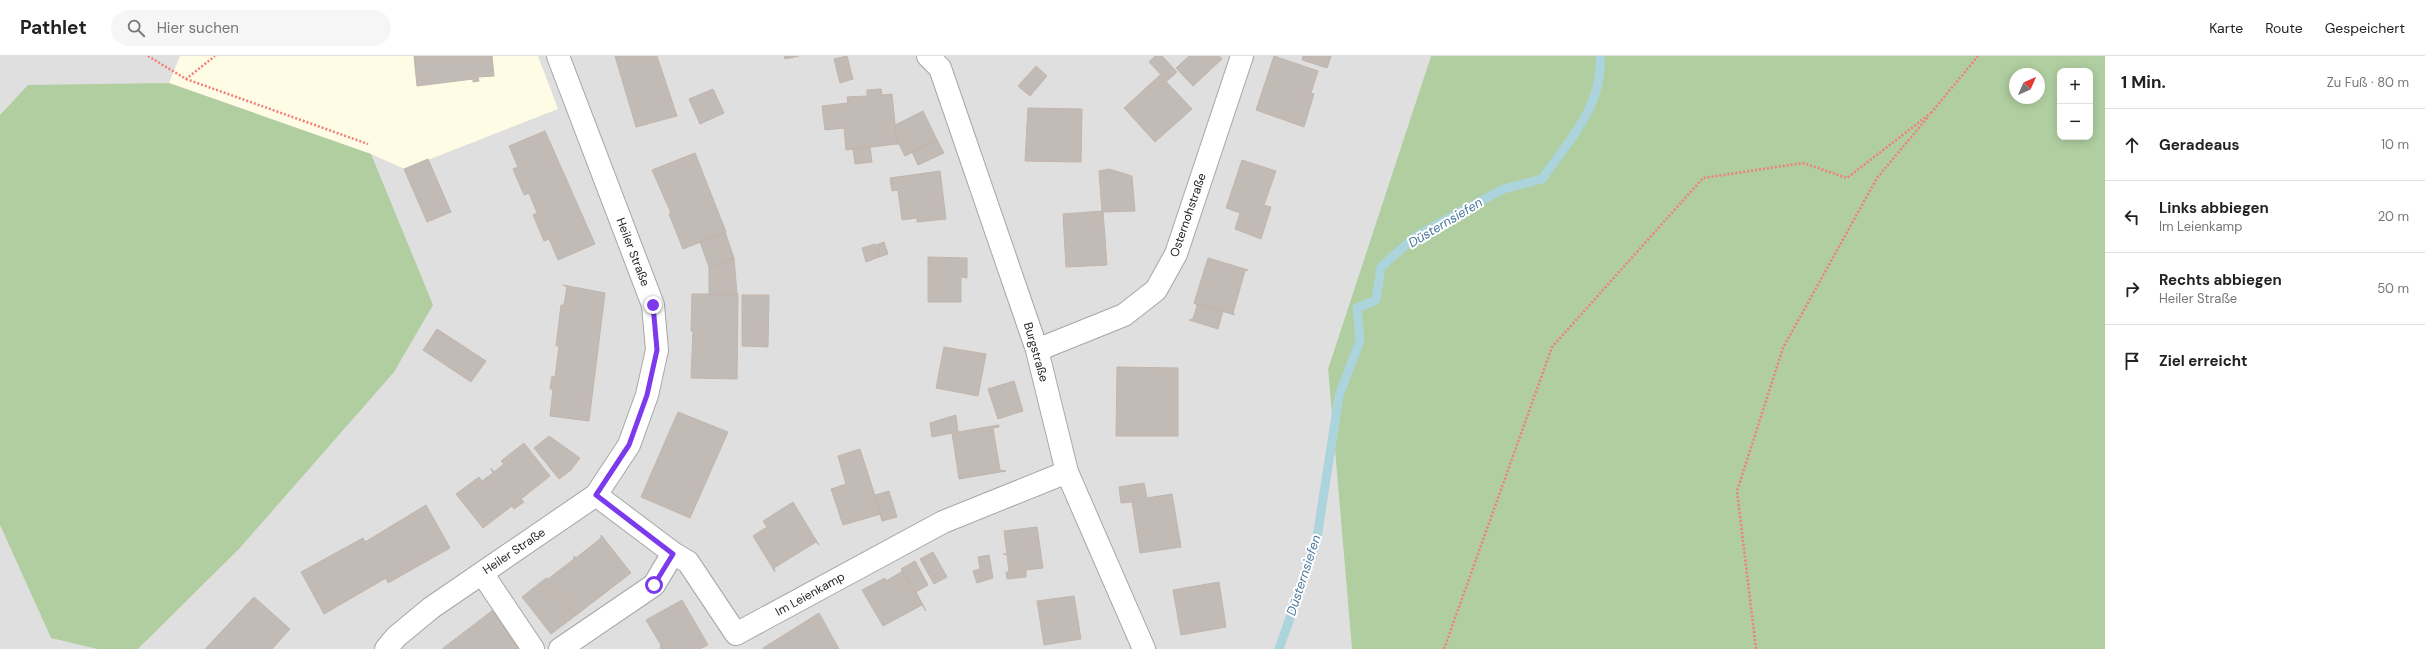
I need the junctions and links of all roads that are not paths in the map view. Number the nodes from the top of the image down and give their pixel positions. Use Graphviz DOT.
graph roads {
  1 [pos="558,56"];
  2 [pos="928,56"];
  3 [pos="1242,56"];
  4 [pos="1037,350"];
  5 [pos="1066,472"];
  6 [pos="596,495"];
  7 [pos="673,554"];
  8 [pos="482,573"];
  9 [pos="386,649"];
  10 [pos="533,649"];
  11 [pos="560,649"];
  12 [pos="1144,649"];
  1 -- 6 [label="street, Heiler Straße"];
  2 -- 4 [label="street, Burgstraße"];
  3 -- 4 [label="street, Osternohstraße"];
  4 -- 5 [label="street, Burgstraße"];
  5 -- 7 [label="street, Im Leienkamp"];
  5 -- 12 [label="street, Burgstraße"];
  6 -- 7 [label="street, Im Leienkamp"];
  6 -- 8 [label="street, Heiler Straße"];
  7 -- 11 [label="street"];
  8 -- 9 [label="street, Heiler Straße"];
  8 -- 10 [label="street"];
}
